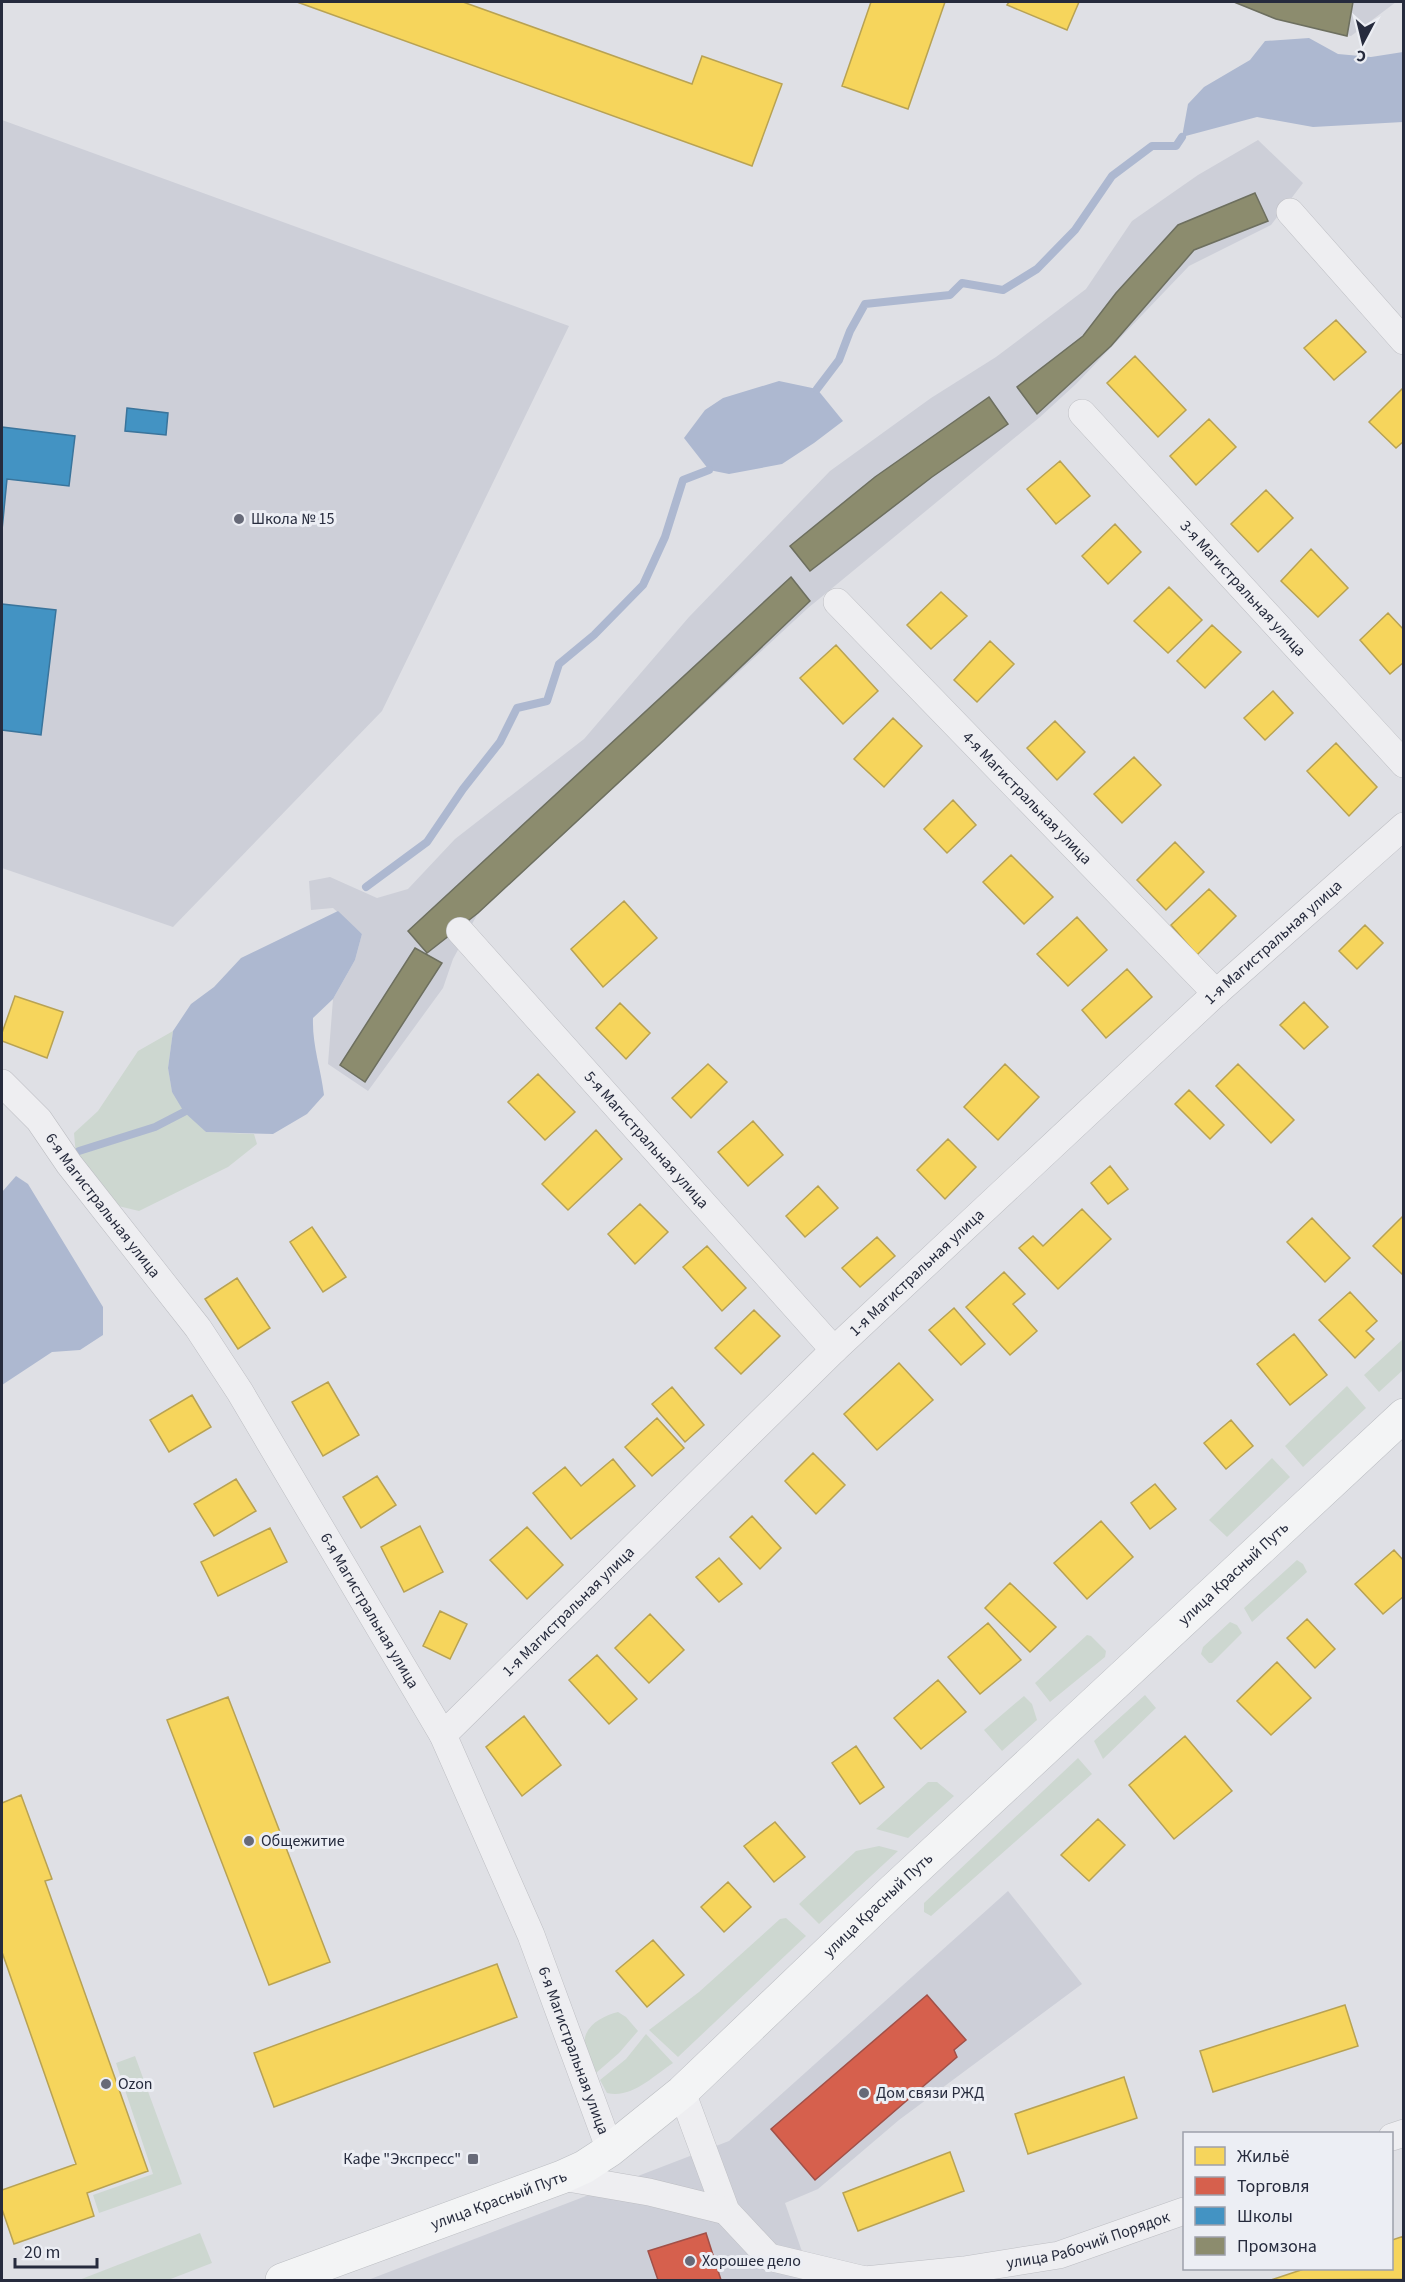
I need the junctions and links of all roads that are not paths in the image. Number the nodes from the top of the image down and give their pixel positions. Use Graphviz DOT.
graph roads {
  1 [pos="1290,212"];
  2 [pos="1404,341"];
  3 [pos="1082,413"];
  4 [pos="837,602"];
  5 [pos="1404,764"];
  6 [pos="1404,826"];
  7 [pos="459,931"];
  8 [pos="1216,993"];
  9 [pos="2,1083"];
  10 [pos="834,1350"];
  11 [pos="1404,1415"];
  12 [pos="443,1735"];
  13 [pos="682,2092"];
  14 [pos="610,2150"];
  15 [pos="562,2177"];
  16 [pos="726,2211"];
  17 [pos="1183,2212"];
  18 [pos="282,2280"];
  1 -- 2 [label="street"];
  3 -- 5 [label="street, 3-я Магистральная улица"];
  4 -- 8 [label="street, 4-я Магистральная улица"];
  6 -- 8 [label="street, 1-я Магистральная улица"];
  7 -- 10 [label="street, 5-я Магистральная улица"];
  8 -- 10 [label="street, 1-я Магистральная улица"];
  9 -- 12 [label="street, 6-я Магистральная улица"];
  10 -- 12 [label="street, 1-я Магистральная улица"];
  11 -- 13 [label="main road, улица Красный Путь"];
  12 -- 14 [label="street, 6-я Магистральная улица"];
  13 -- 14 [label="main road, улица Красный Путь"];
  13 -- 16 [label="street, улица Рабочий Порядок"];
  14 -- 15 [label="main road, улица Красный Путь"];
  15 -- 16 [label="street"];
  15 -- 18 [label="main road, улица Красный Путь"];
  16 -- 17 [label="street, улица Рабочий Порядок"];
}
